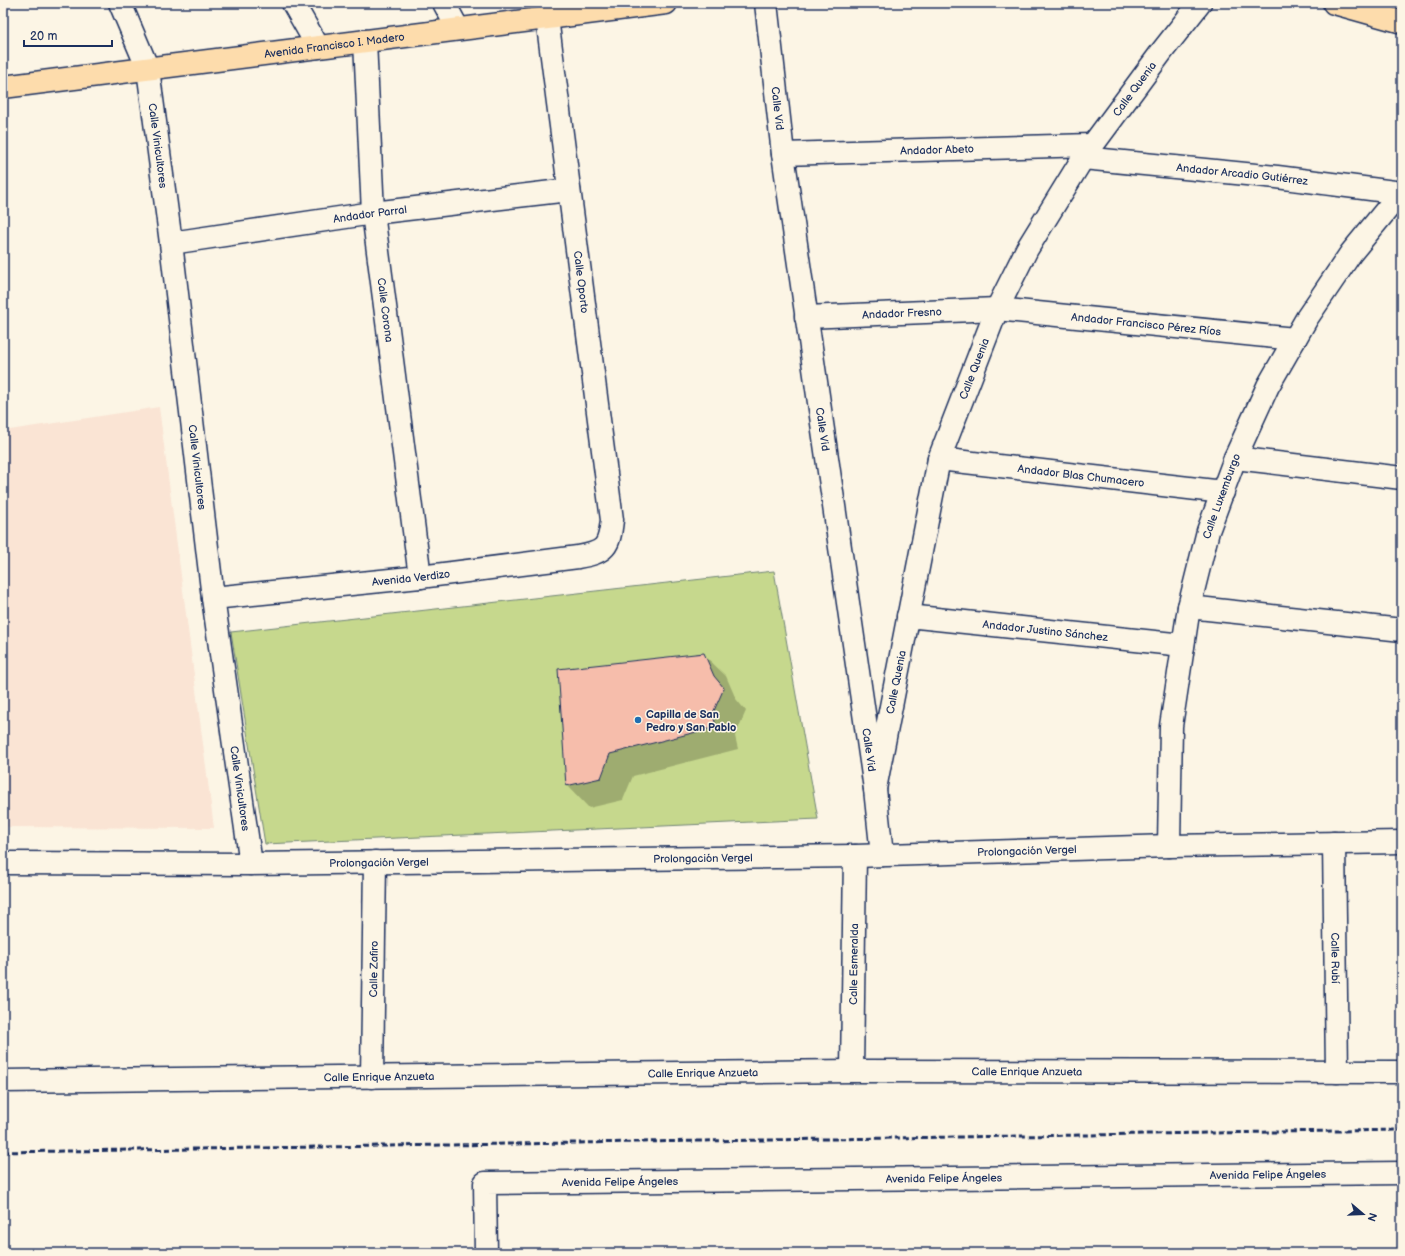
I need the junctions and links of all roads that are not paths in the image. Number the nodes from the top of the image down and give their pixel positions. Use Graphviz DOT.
graph roads {
  1 [pos="120,3"];
  2 [pos="292,3"];
  3 [pos="444,3"];
  4 [pos="666,3"];
  5 [pos="766,3"];
  6 [pos="1200,3"];
  7 [pos="1334,3"];
  8 [pos="625,5"];
  9 [pos="547,18"];
  10 [pos="1402,22"];
  11 [pos="458,30"];
  12 [pos="365,41"];
  13 [pos="318,47"];
  14 [pos="148,69"];
  15 [pos="3,87"];
  16 [pos="1087,152"];
  17 [pos="782,154"];
  18 [pos="569,190"];
  19 [pos="1402,192"];
  20 [pos="373,213"];
  21 [pos="171,242"];
  22 [pos="997,309"];
  23 [pos="806,317"];
  24 [pos="1295,339"];
  25 [pos="1235,458"];
  26 [pos="939,459"];
  27 [pos="1402,478"];
  28 [pos="1223,492"];
  29 [pos="606,546"];
  30 [pos="420,577"];
  31 [pos="213,598"];
  32 [pos="1189,607"];
  33 [pos="908,616"];
  34 [pos="1402,630"];
  35 [pos="1183,645"];
  36 [pos="875,789"];
  37 [pos="1402,842"];
  38 [pos="1334,843"];
  39 [pos="1169,846"];
  40 [pos="882,855"];
  41 [pos="855,856"];
  42 [pos="375,862"];
  43 [pos="3,863"];
  44 [pos="251,864"];
  45 [pos="852,1071"];
  46 [pos="1337,1072"];
  47 [pos="1402,1072"];
  48 [pos="372,1076"];
  49 [pos="3,1081"];
  50 [pos="1402,1174"];
  51 [pos="486,1253"];
  1 -- 14 [label="street, Calle Vinicultores"];
  2 -- 13 [label="street"];
  3 -- 11 [label="street"];
  4 -- 8 [label="main road, Avenida Francisco I. Madero"];
  5 -- 17 [label="street, Calle Vid"];
  6 -- 16 [label="street, Calle Quenia"];
  7 -- 10 [label="main road"];
  8 -- 9 [label="main road, Avenida Francisco I. Madero"];
  9 -- 11 [label="main road, Avenida Francisco I. Madero"];
  9 -- 18 [label="street, Calle Oporto"];
  11 -- 12 [label="main road, Avenida Francisco I. Madero"];
  12 -- 13 [label="main road, Avenida Francisco I. Madero"];
  12 -- 20 [label="street, Calle Corona"];
  13 -- 14 [label="main road, Avenida Francisco I. Madero"];
  14 -- 15 [label="main road, Avenida Francisco I. Madero"];
  14 -- 21 [label="street, Calle Vinicultores"];
  16 -- 17 [label="street, Andador Abeto"];
  16 -- 19 [label="street, Andador Arcadio Gutiérrez"];
  16 -- 22 [label="street, Calle Quenia"];
  17 -- 23 [label="street, Calle Vid"];
  18 -- 20 [label="street, Andador Parral"];
  18 -- 29 [label="street, Calle Oporto"];
  19 -- 24 [label="street, Calle Luxemburgo"];
  20 -- 21 [label="street, Andador Parral"];
  20 -- 30 [label="street, Calle Corona"];
  21 -- 31 [label="street, Calle Vinicultores"];
  22 -- 23 [label="street, Andador Fresno"];
  22 -- 24 [label="street, Andador Francisco Pérez Ríos"];
  22 -- 26 [label="street, Calle Quenia"];
  23 -- 36 [label="street, Calle Vid"];
  24 -- 25 [label="street, Calle Luxemburgo"];
  25 -- 27 [label="street"];
  25 -- 28 [label="street, Calle Luxemburgo"];
  26 -- 28 [label="street, Andador Blas Chumacero"];
  26 -- 33 [label="street, Calle Quenia"];
  28 -- 32 [label="street, Calle Luxemburgo"];
  29 -- 30 [label="street, Avenida Verdizo"];
  30 -- 31 [label="street, Avenida Verdizo"];
  31 -- 44 [label="street, Calle Vinicultores"];
  32 -- 34 [label="street"];
  32 -- 35 [label="street, Calle Luxemburgo"];
  33 -- 35 [label="street, Andador Justino Sánchez"];
  33 -- 36 [label="street, Calle Quenia"];
  35 -- 39 [label="street, Calle Luxemburgo"];
  36 -- 40 [label="street, Calle Vid"];
  37 -- 38 [label="street, Prolongación Vergel"];
  38 -- 39 [label="street, Prolongación Vergel"];
  38 -- 46 [label="street, Calle Rubí"];
  39 -- 40 [label="street, Prolongación Vergel"];
  40 -- 41 [label="street, Prolongación Vergel"];
  41 -- 42 [label="street, Prolongación Vergel"];
  41 -- 45 [label="street, Calle Esmeralda"];
  42 -- 44 [label="street, Prolongación Vergel"];
  42 -- 48 [label="street, Calle Zafiro"];
  43 -- 44 [label="street, Prolongación Vergel"];
  45 -- 46 [label="street, Calle Enrique Anzueta"];
  45 -- 48 [label="street, Calle Enrique Anzueta"];
  46 -- 47 [label="street, Calle Enrique Anzueta"];
  48 -- 49 [label="street, Calle Enrique Anzueta"];
  50 -- 51 [label="street, Avenida Felipe Ángeles"];
}
